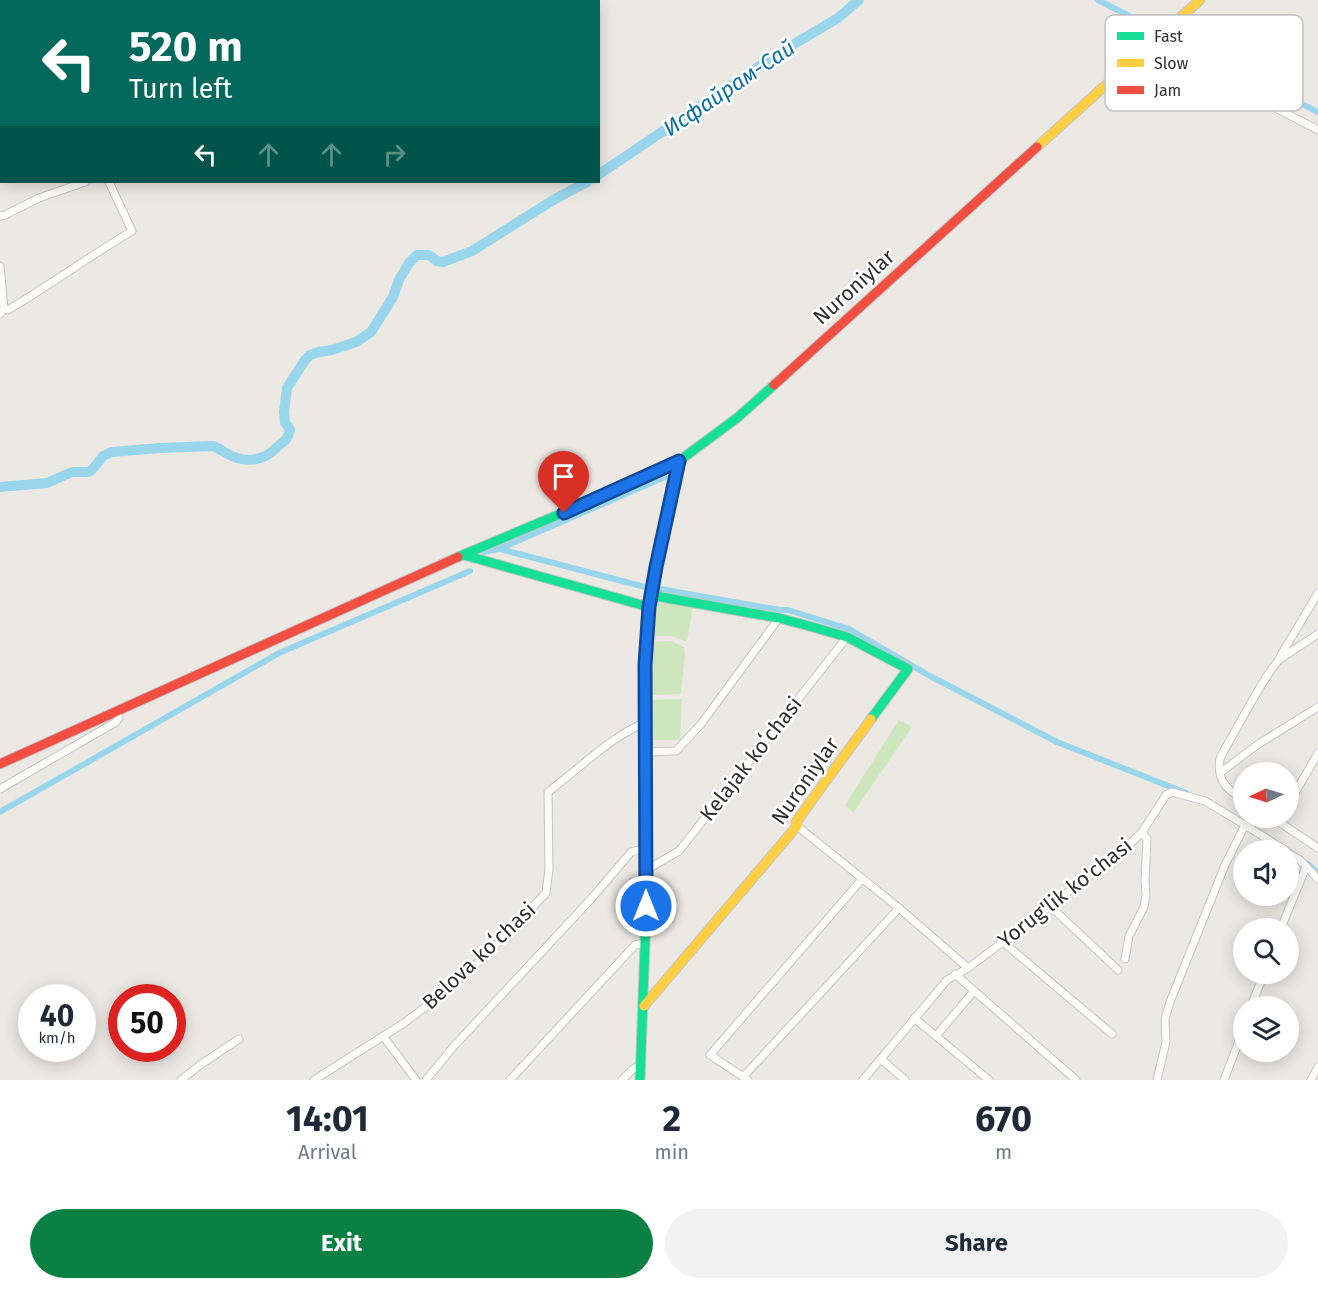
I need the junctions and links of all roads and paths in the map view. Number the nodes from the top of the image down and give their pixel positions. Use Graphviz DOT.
graph roads {
  1 [pos="1200,0"];
  2 [pos="1183,15"];
  3 [pos="1105,85"];
  4 [pos="1282,111"];
  5 [pos="1318,130"];
  6 [pos="81,183"];
  7 [pos="109,183"];
  8 [pos="3,215"];
  9 [pos="0,223"];
  10 [pos="0,266"];
  11 [pos="2,312"];
  12 [pos="679,461"];
  13 [pos="464,555"];
  14 [pos="1318,593"];
  15 [pos="650,595"];
  16 [pos="649,607"];
  17 [pos="779,618"];
  18 [pos="1318,634"];
  19 [pos="847,637"];
  20 [pos="1280,659"];
  21 [pos="1318,707"];
  22 [pos="116,711"];
  23 [pos="646,722"];
  24 [pos="646,752"];
  25 [pos="1318,753"];
  26 [pos="0,764"];
  27 [pos="1221,772"];
  28 [pos="1299,786"];
  29 [pos="0,789"];
  30 [pos="1233,794"];
  31 [pos="1233,818"];
  32 [pos="797,826"];
  33 [pos="1244,828"];
  34 [pos="1250,828"];
  35 [pos="1290,828"];
  36 [pos="1142,832"];
  37 [pos="1268,840"];
  38 [pos="646,848"];
  39 [pos="1318,848"];
  40 [pos="1299,859"];
  41 [pos="1306,867"];
  42 [pos="646,870"];
  43 [pos="862,879"];
  44 [pos="1318,879"];
  45 [pos="1050,906"];
  46 [pos="898,908"];
  47 [pos="1285,918"];
  48 [pos="1003,942"];
  49 [pos="645,943"];
  50 [pos="1125,959"];
  51 [pos="968,968"];
  52 [pos="1118,970"];
  53 [pos="955,974"];
  54 [pos="974,991"];
  55 [pos="644,1006"];
  56 [pos="914,1018"];
  57 [pos="1112,1034"];
  58 [pos="383,1036"];
  59 [pos="936,1036"];
  60 [pos="239,1040"];
  61 [pos="1233,1057"];
  62 [pos="881,1059"];
  63 [pos="641,1065"];
  64 [pos="1318,1067"];
  65 [pos="746,1078"];
  66 [pos="181,1080"];
  67 [pos="314,1080"];
  68 [pos="416,1080"];
  69 [pos="426,1080"];
  70 [pos="510,1080"];
  71 [pos="622,1080"];
  72 [pos="640,1080"];
  73 [pos="863,1080"];
  74 [pos="905,1080"];
  75 [pos="989,1080"];
  76 [pos="1076,1080"];
  77 [pos="1157,1080"];
  78 [pos="1224,1080"];
  79 [pos="1311,1080"];
  1 -- 2 [label="main road, Nuroniylar"];
  3 -- 12 [label="main road, Nuroniylar"];
  4 -- 5 [label="street"];
  6 -- 8 [label="street"];
  7 -- 11 [label="street"];
  8 -- 9 [label="street"];
  10 -- 11 [label="street"];
  12 -- 13 [label="main road, Nuroniylar"];
  12 -- 15 [label="main road"];
  13 -- 16 [label="main road"];
  13 -- 22 [label="main road, Nuroniylar"];
  14 -- 20 [label="street"];
  15 -- 16 [label="main road"];
  15 -- 17 [label="main road, Nuroniylar"];
  16 -- 23 [label="main road"];
  17 -- 19 [label="main road, Nuroniylar"];
  17 -- 24 [label="street"];
  18 -- 20 [label="street"];
  19 -- 32 [label="main road, Nuroniylar"];
  19 -- 42 [label="street, Kelajak koʻchasi"];
  20 -- 27 [label="street"];
  21 -- 27 [label="street"];
  22 -- 26 [label="main road, Nuroniylar"];
  22 -- 29 [label="street"];
  23 -- 24 [label="main road"];
  23 -- 58 [label="street, Belova koʻchasi"];
  24 -- 38 [label="main road"];
  25 -- 28 [label="street"];
  27 -- 30 [label="street"];
  31 -- 36 [label="street, Yorug'lik ko'chasi"];
  32 -- 43 [label="street"];
  32 -- 55 [label="main road, Nuroniylar"];
  33 -- 77 [label="street"];
  34 -- 37 [label="street, Yorug'lik ko'chasi"];
  35 -- 39 [label="street"];
  36 -- 45 [label="street, Yorug'lik ko'chasi"];
  36 -- 50 [label="street"];
  38 -- 42 [label="main road"];
  38 -- 69 [label="street"];
  40 -- 41 [label="street, Yorug'lik ko'chasi"];
  41 -- 44 [label="street, Yorug'lik ko'chasi"];
  41 -- 47 [label="street"];
  42 -- 49 [label="main road"];
  43 -- 46 [label="street"];
  43 -- 65 [label="street"];
  45 -- 48 [label="street, Yorug'lik ko'chasi"];
  45 -- 52 [label="street"];
  46 -- 51 [label="street"];
  46 -- 65 [label="street"];
  48 -- 51 [label="street, Yorug'lik ko'chasi"];
  48 -- 57 [label="street"];
  49 -- 55 [label="main road"];
  49 -- 70 [label="street"];
  51 -- 53 [label="street, Yorug'lik ko'chasi"];
  53 -- 54 [label="street"];
  53 -- 56 [label="street, Yorug'lik ko'chasi"];
  54 -- 59 [label="street"];
  54 -- 76 [label="street"];
  55 -- 63 [label="main road"];
  56 -- 59 [label="street"];
  56 -- 62 [label="street, Yorug'lik ko'chasi"];
  58 -- 67 [label="street, Belova koʻchasi"];
  58 -- 68 [label="street"];
  59 -- 75 [label="street"];
  60 -- 66 [label="street"];
  61 -- 78 [label="street"];
  62 -- 73 [label="street, Yorug'lik ko'chasi"];
  62 -- 74 [label="street"];
  63 -- 71 [label="street"];
  63 -- 72 [label="main road"];
  64 -- 79 [label="street"];
}
